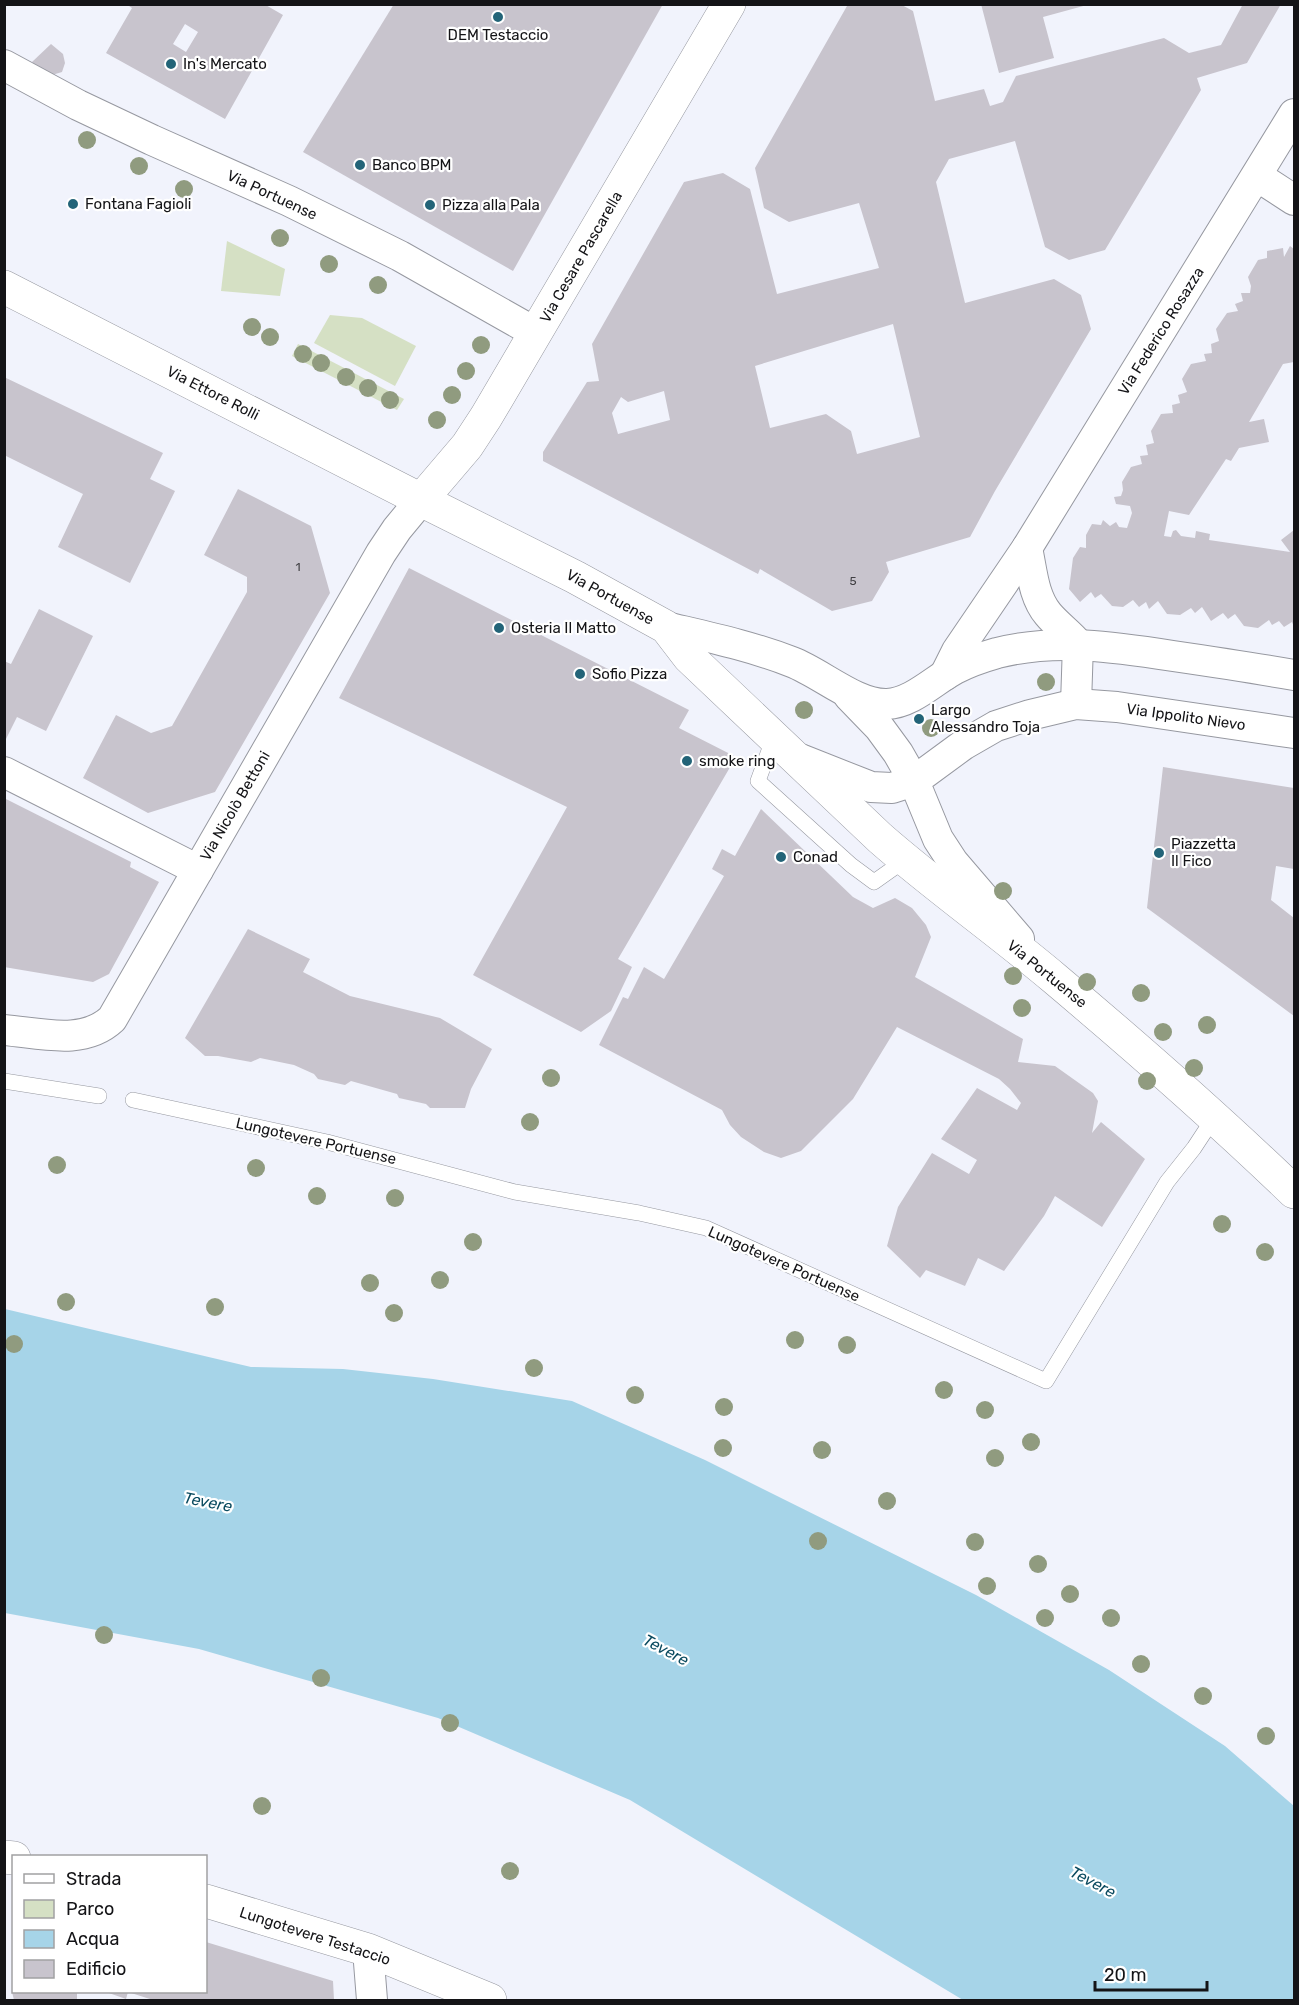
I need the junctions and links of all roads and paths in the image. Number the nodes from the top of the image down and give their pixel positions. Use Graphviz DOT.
graph roads {
  1 [pos="729,4"];
  2 [pos="4,65"];
  3 [pos="1294,114"];
  4 [pos="1257,176"];
  5 [pos="1294,200"];
  6 [pos="4,287"];
  7 [pos="536,333"];
  8 [pos="421,500"];
  9 [pos="1027,548"];
  10 [pos="666,627"];
  11 [pos="1078,644"];
  12 [pos="945,675"];
  13 [pos="1294,675"];
  14 [pos="838,686"];
  15 [pos="1076,704"];
  16 [pos="1294,733"];
  17 [pos="786,747"];
  18 [pos="4,772"];
  19 [pos="914,781"];
  20 [pos="905,860"];
  21 [pos="198,870"];
  22 [pos="1053,977"];
  23 [pos="4,1030"];
  24 [pos="4,1082"];
  25 [pos="99,1096"];
  26 [pos="133,1100"];
  27 [pos="1215,1116"];
  28 [pos="1294,1192"];
  29 [pos="207,1901"];
  30 [pos="368,1950"];
  31 [pos="372,2001"];
  32 [pos="490,2001"];
  1 -- 7 [label="main road, Via Cesare Pascarella"];
  2 -- 7 [label="street, Via Portuense"];
  3 -- 4 [label="street, Via Federico Rosazza"];
  4 -- 5 [label="street"];
  4 -- 9 [label="street, Via Federico Rosazza"];
  6 -- 8 [label="main road, Via Ettore Rolli"];
  7 -- 8 [label="main road, Via Cesare Pascarella"];
  8 -- 10 [label="main road, Via Portuense"];
  8 -- 21 [label="street, Via Nicolò Bettoni"];
  9 -- 11 [label="street"];
  9 -- 12 [label="street, Via Federico Rosazza"];
  10 -- 14 [label="street"];
  10 -- 17 [label="main road, Via Portuense"];
  11 -- 12 [label="street"];
  11 -- 13 [label="street"];
  11 -- 15 [label="street"];
  12 -- 14 [label="street"];
  14 -- 19 [label="street"];
  15 -- 16 [label="street, Via Ippolito Nievo"];
  15 -- 19 [label="street"];
  17 -- 19 [label="street, Via Portuense"];
  17 -- 20 [label="main road, Via Portuense"];
  17 -- 20 [label="lane"];
  18 -- 21 [label="street"];
  19 -- 22 [label="street"];
  20 -- 22 [label="main road, Via Portuense"];
  21 -- 23 [label="street, Via Nicolò Bettoni"];
  22 -- 27 [label="main road, Via Portuense"];
  24 -- 25 [label="lane"];
  26 -- 27 [label="lane, Lungotevere Portuense"];
  27 -- 28 [label="main road, Via Portuense"];
  29 -- 30 [label="main road, Lungotevere Testaccio"];
  30 -- 31 [label="street"];
  30 -- 32 [label="main road, Lungotevere Testaccio"];
}
